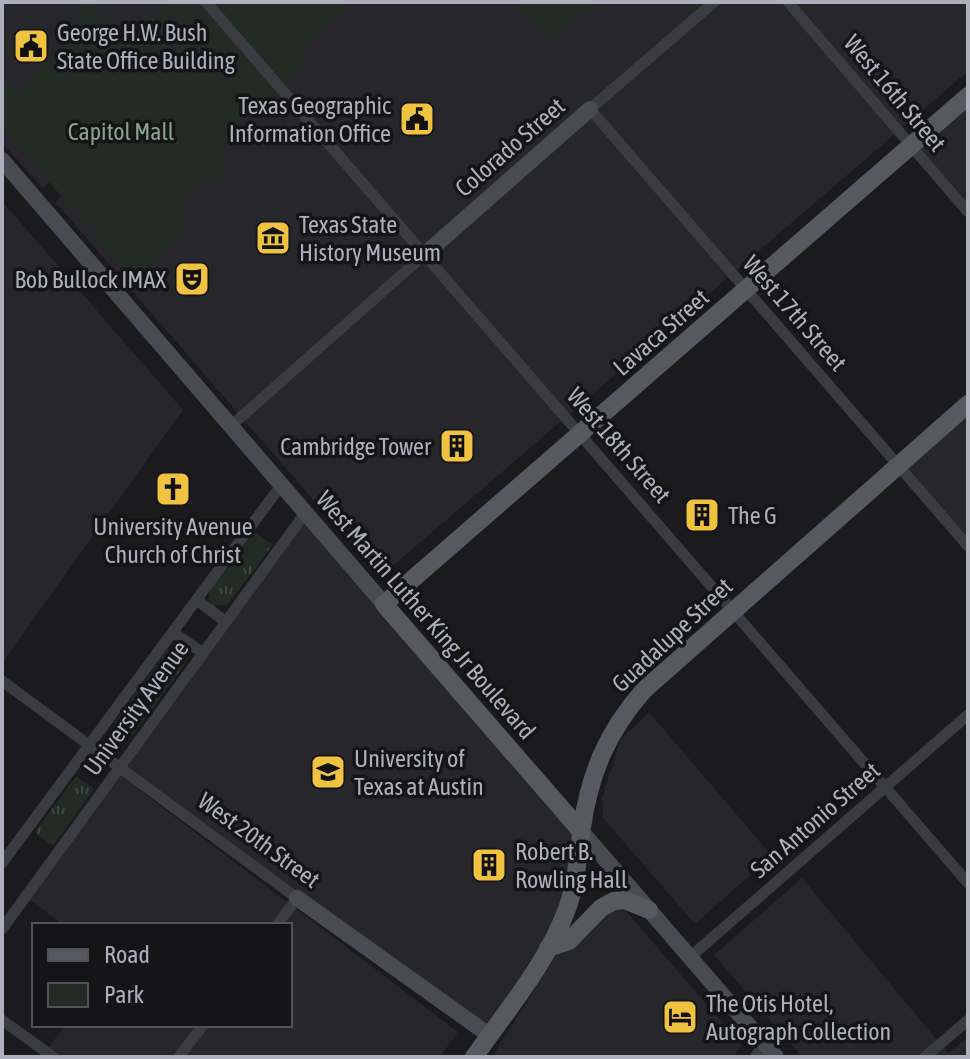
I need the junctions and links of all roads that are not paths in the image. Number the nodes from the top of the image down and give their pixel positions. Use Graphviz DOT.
graph roads {
  1 [pos="206,2"];
  2 [pos="714,2"];
  3 [pos="788,2"];
  4 [pos="968,96"];
  5 [pos="590,109"];
  6 [pos="912,146"];
  7 [pos="2,160"];
  8 [pos="968,212"];
  9 [pos="424,255"];
  10 [pos="745,291"];
  11 [pos="968,404"];
  12 [pos="232,425"];
  13 [pos="579,433"];
  14 [pos="898,466"];
  15 [pos="282,484"];
  16 [pos="306,512"];
  17 [pos="968,546"];
  18 [pos="197,600"];
  19 [pos="384,604"];
  20 [pos="734,611"];
  21 [pos="226,622"];
  22 [pos="174,633"];
  23 [pos="203,653"];
  24 [pos="2,681"];
  25 [pos="968,715"];
  26 [pos="89,745"];
  27 [pos="120,768"];
  28 [pos="886,788"];
  29 [pos="581,831"];
  30 [pos="2,863"];
  31 [pos="968,883"];
  32 [pos="297,898"];
  33 [pos="649,910"];
  34 [pos="278,923"];
  35 [pos="2,929"];
  36 [pos="548,948"];
  37 [pos="689,958"];
  38 [pos="2,1020"];
  39 [pos="968,1020"];
  40 [pos="202,1027"];
  41 [pos="489,1035"];
  42 [pos="765,1053"];
  43 [pos="53,1057"];
  44 [pos="179,1057"];
  45 [pos="474,1057"];
  46 [pos="925,1057"];
  1 -- 9 [label="street, West 18th Street"];
  2 -- 5 [label="street, Colorado Street"];
  3 -- 6 [label="street, West 16th Street"];
  4 -- 6 [label="main road, Lavaca Street"];
  5 -- 9 [label="main road, Colorado Street"];
  5 -- 10 [label="street, West 17th Street"];
  6 -- 8 [label="street, West 16th Street"];
  6 -- 10 [label="main road, Lavaca Street"];
  7 -- 12 [label="main road, West Martin Luther King Jr Boulevard"];
  9 -- 12 [label="street, Colorado Street"];
  9 -- 13 [label="street, West 18th Street"];
  10 -- 13 [label="main road, Lavaca Street"];
  10 -- 14 [label="street, West 17th Street"];
  11 -- 14 [label="main road, Guadalupe Street"];
  12 -- 15 [label="main road, West Martin Luther King Jr Boulevard"];
  13 -- 19 [label="main road, Lavaca Street"];
  13 -- 20 [label="street, West 18th Street"];
  14 -- 17 [label="street, West 17th Street"];
  14 -- 20 [label="main road, Guadalupe Street"];
  15 -- 16 [label="main road, West Martin Luther King Jr Boulevard"];
  15 -- 18 [label="street, University Avenue"];
  16 -- 19 [label="main road, West Martin Luther King Jr Boulevard"];
  16 -- 21 [label="street, University Avenue"];
  18 -- 21 [label="street"];
  18 -- 22 [label="street, University Avenue"];
  19 -- 29 [label="main road, West Martin Luther King Jr Boulevard"];
  20 -- 28 [label="street, West 18th Street"];
  20 -- 29 [label="main road, Guadalupe Street"];
  21 -- 23 [label="street, University Avenue"];
  22 -- 23 [label="street"];
  22 -- 26 [label="street, University Avenue"];
  23 -- 27 [label="street, University Avenue"];
  24 -- 26 [label="street, West 20th Street"];
  25 -- 28 [label="street, San Antonio Street"];
  26 -- 27 [label="street, West 20th Street"];
  26 -- 30 [label="street, University Avenue"];
  27 -- 32 [label="street, West 20th Street"];
  27 -- 35 [label="street, University Avenue"];
  28 -- 31 [label="street, West 18th Street"];
  28 -- 37 [label="street, San Antonio Street"];
  29 -- 33 [label="main road, West Martin Luther King Jr Boulevard"];
  29 -- 36 [label="main road, Guadalupe Street"];
  32 -- 34 [label="street"];
  32 -- 41 [label="main road, West 20th Street"];
  33 -- 36 [label="main road"];
  33 -- 37 [label="main road, West Martin Luther King Jr Boulevard"];
  36 -- 41 [label="main road, Guadalupe Street"];
  37 -- 42 [label="main road, West Martin Luther King Jr Boulevard"];
  38 -- 43 [label="street"];
  39 -- 46 [label="street"];
  40 -- 44 [label="street"];
  41 -- 45 [label="main road, Guadalupe Street"];
}
